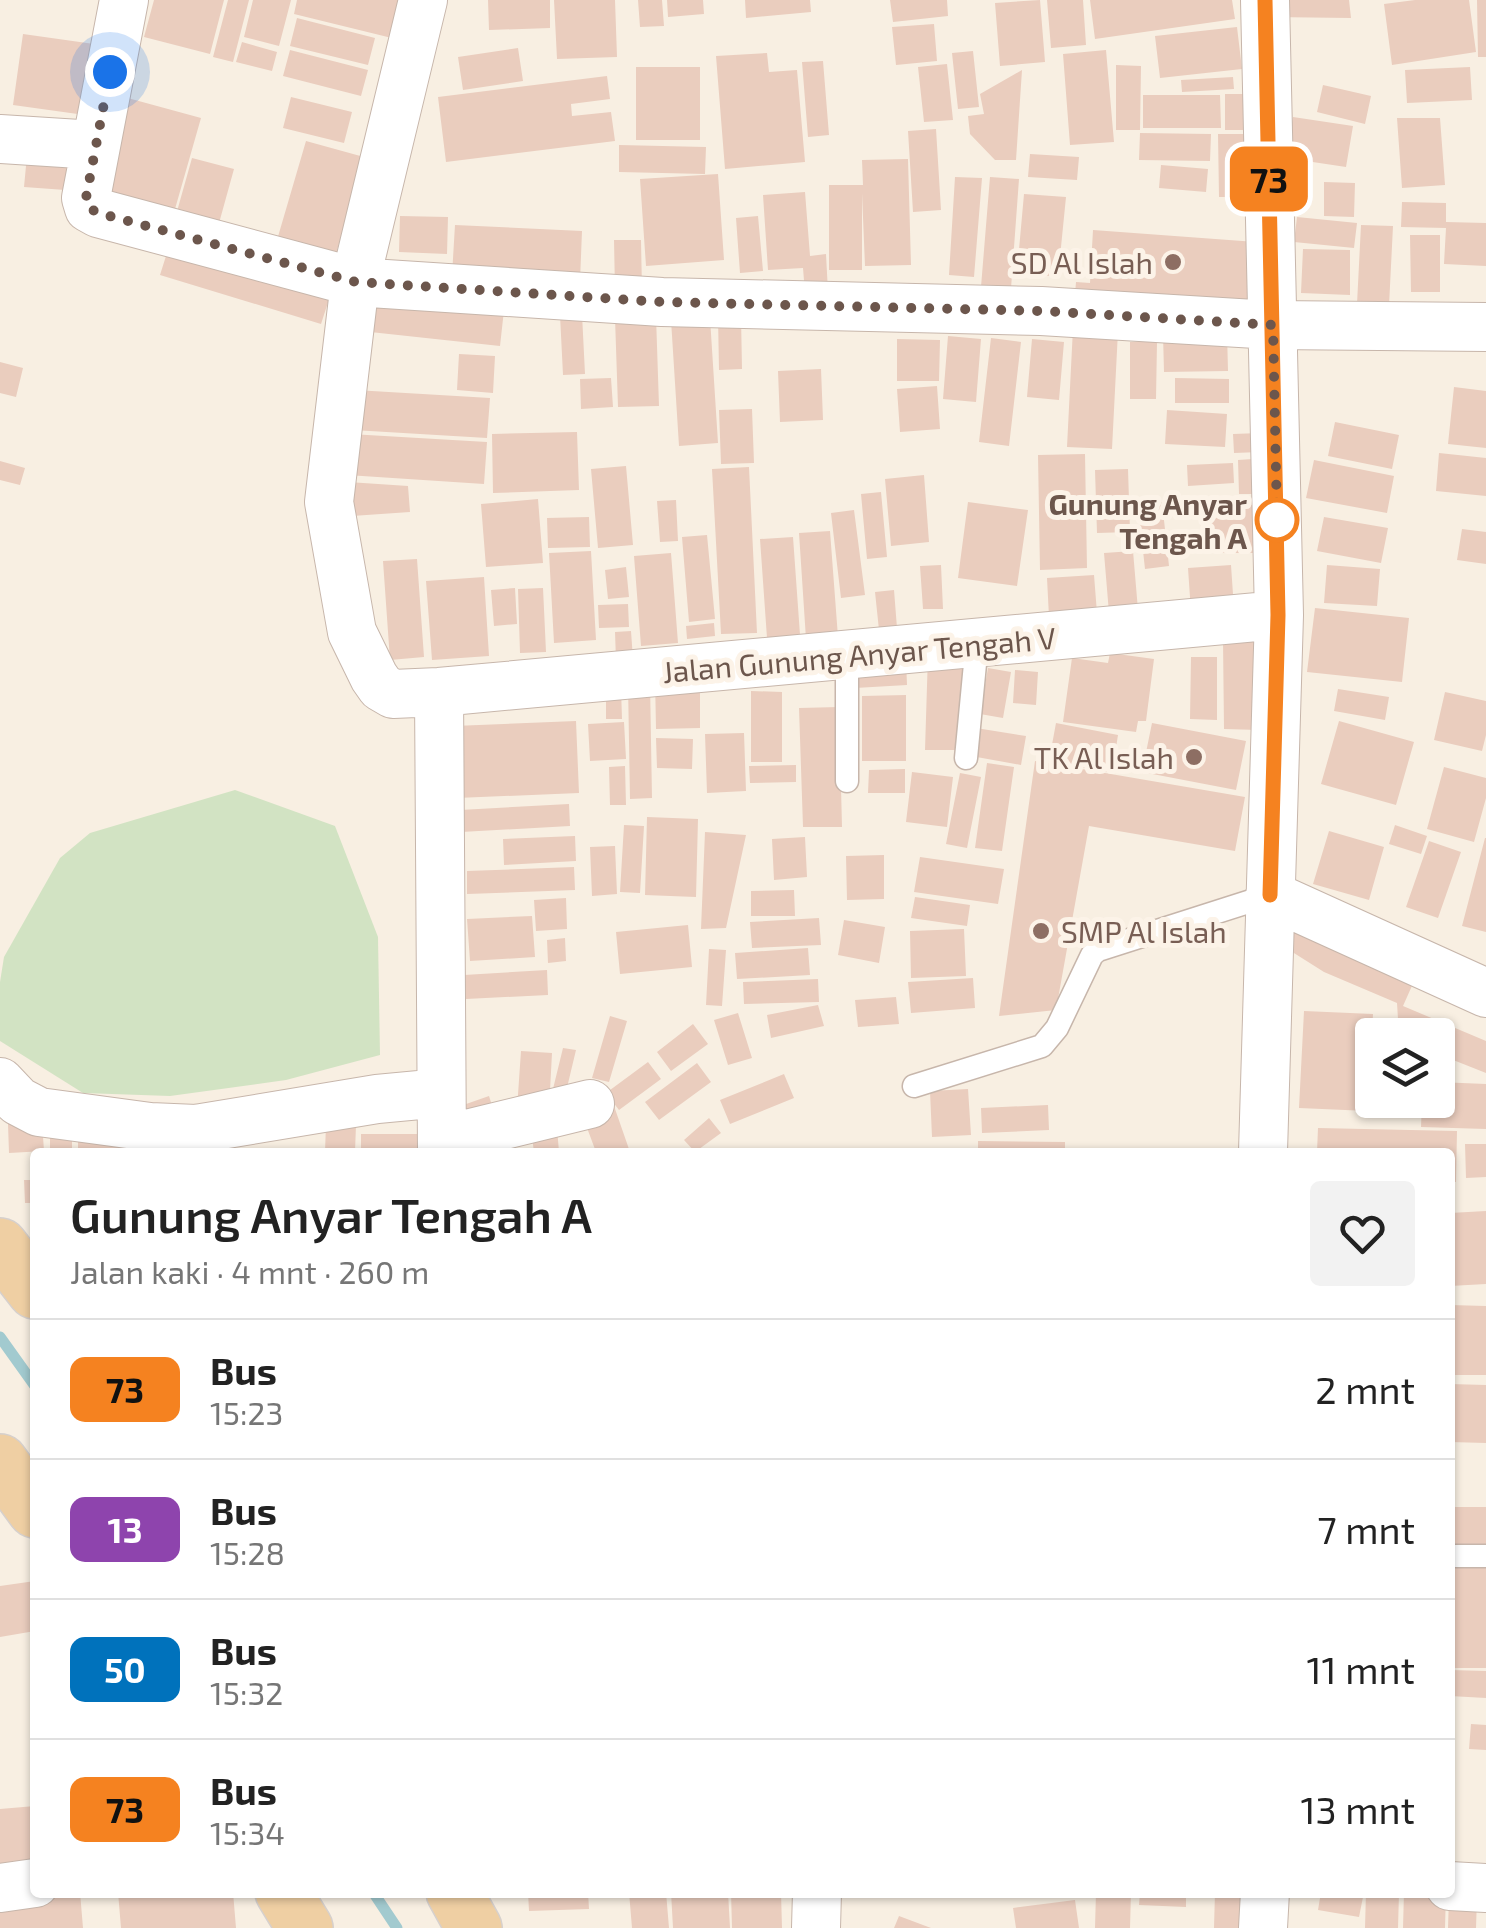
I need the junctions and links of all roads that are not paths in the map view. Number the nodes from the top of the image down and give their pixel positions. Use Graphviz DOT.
graph roads {
  1 [pos="124,0"];
  2 [pos="423,0"];
  3 [pos="1265,0"];
  4 [pos="0,139"];
  5 [pos="96,145"];
  6 [pos="356,282"];
  7 [pos="1273,325"];
  8 [pos="1486,326"];
  9 [pos="1278,615"];
  10 [pos="977,643"];
  11 [pos="847,655"];
  12 [pos="439,692"];
  13 [pos="966,758"];
  14 [pos="847,782"];
  15 [pos="1270,895"];
  16 [pos="1486,993"];
  17 [pos="0,1082"];
  18 [pos="914,1086"];
  19 [pos="590,1104"];
  20 [pos="442,1128"];
  21 [pos="196,1141"];
  22 [pos="1263,1148"];
  23 [pos="0,1246"];
  24 [pos="30,1285"];
  25 [pos="0,1462"];
  26 [pos="30,1503"];
  27 [pos="1455,1556"];
  28 [pos="1486,1556"];
  29 [pos="30,1884"];
  30 [pos="1455,1886"];
  31 [pos="0,1888"];
  32 [pos="1486,1888"];
  33 [pos="287,1898"];
  34 [pos="457,1898"];
  35 [pos="482,1898"];
  36 [pos="817,1898"];
  37 [pos="1264,1898"];
  38 [pos="305,1928"];
  39 [pos="474,1928"];
  40 [pos="483,1928"];
  41 [pos="816,1928"];
  42 [pos="1263,1928"];
  1 -- 5 [label="street"];
  2 -- 6 [label="street"];
  3 -- 7 [label="street"];
  4 -- 5 [label="street"];
  5 -- 6 [label="street"];
  6 -- 7 [label="street"];
  6 -- 12 [label="street, Jalan Gunung Anyar Tengah V"];
  7 -- 8 [label="street"];
  7 -- 9 [label="street"];
  9 -- 10 [label="street, Jalan Gunung Anyar Tengah V"];
  9 -- 15 [label="street"];
  10 -- 11 [label="street, Jalan Gunung Anyar Tengah V"];
  10 -- 13 [label="lane"];
  11 -- 12 [label="street, Jalan Gunung Anyar Tengah V"];
  11 -- 14 [label="lane"];
  12 -- 20 [label="street"];
  15 -- 16 [label="street"];
  15 -- 18 [label="lane"];
  15 -- 22 [label="street"];
  17 -- 21 [label="street"];
  19 -- 20 [label="street"];
  20 -- 21 [label="street"];
  23 -- 24 [label="main road"];
  25 -- 26 [label="main road"];
  27 -- 28 [label="lane"];
  29 -- 31 [label="street"];
  30 -- 32 [label="street"];
  33 -- 38 [label="main road"];
  34 -- 39 [label="main road"];
  35 -- 40 [label="street"];
  36 -- 41 [label="street"];
  37 -- 42 [label="street"];
}
